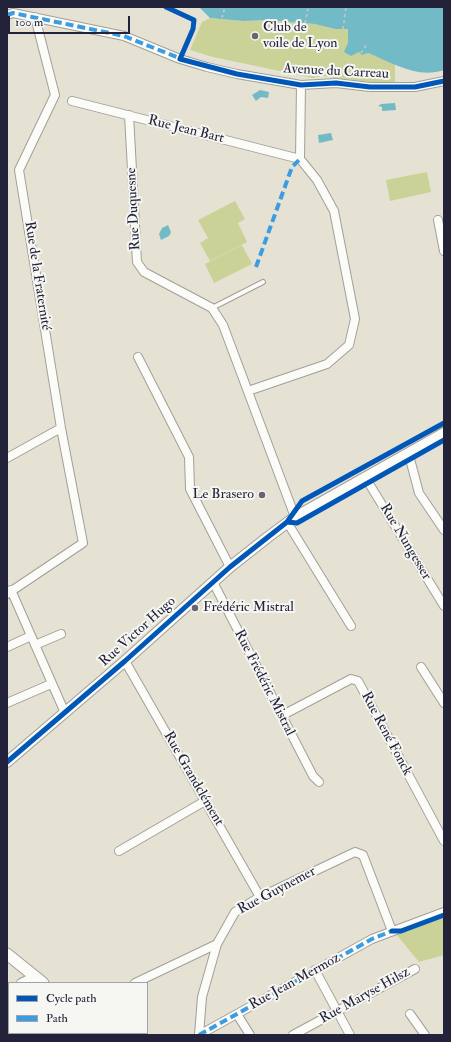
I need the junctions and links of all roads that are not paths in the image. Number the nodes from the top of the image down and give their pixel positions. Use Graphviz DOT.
graph roads {
  1 [pos="7,15"];
  2 [pos="35,17"];
  3 [pos="444,81"];
  4 [pos="301,85"];
  5 [pos="72,100"];
  6 [pos="129,115"];
  7 [pos="300,159"];
  8 [pos="438,220"];
  9 [pos="444,251"];
  10 [pos="263,282"];
  11 [pos="212,308"];
  12 [pos="138,357"];
  13 [pos="248,391"];
  14 [pos="61,428"];
  15 [pos="444,433"];
  16 [pos="407,454"];
  17 [pos="7,458"];
  18 [pos="365,477"];
  19 [pos="291,520"];
  20 [pos="444,530"];
  21 [pos="230,567"];
  22 [pos="213,582"];
  23 [pos="9,592"];
  24 [pos="444,606"];
  25 [pos="351,626"];
  26 [pos="60,634"];
  27 [pos="31,636"];
  28 [pos="35,645"];
  29 [pos="7,647"];
  30 [pos="125,661"];
  31 [pos="421,667"];
  32 [pos="52,684"];
  33 [pos="7,703"];
  34 [pos="444,703"];
  35 [pos="65,713"];
  36 [pos="281,716"];
  37 [pos="7,762"];
  38 [pos="319,782"];
  39 [pos="205,801"];
  40 [pos="444,841"];
  41 [pos="119,851"];
  42 [pos="260,897"];
  43 [pos="444,912"];
  44 [pos="392,931"];
  45 [pos="217,944"];
  46 [pos="7,954"];
  47 [pos="415,969"];
  48 [pos="315,970"];
  49 [pos="39,980"];
  50 [pos="27,982"];
  51 [pos="137,982"];
  52 [pos="337,1013"];
  53 [pos="237,1014"];
  54 [pos="410,1014"];
  55 [pos="199,1035"];
  56 [pos="250,1035"];
  57 [pos="293,1035"];
  58 [pos="350,1035"];
  59 [pos="425,1035"];
  1 -- 2 [label="street, Avenue du Carreau"];
  2 -- 4 [label="street, Avenue du Carreau"];
  2 -- 14 [label="street, Rue de la Fraternité"];
  3 -- 4 [label="street, Avenue du Carreau"];
  4 -- 7 [label="street"];
  5 -- 6 [label="street, Rue Jean Bart"];
  6 -- 7 [label="street, Rue Jean Bart"];
  6 -- 11 [label="street, Rue Duquesne"];
  7 -- 13 [label="street"];
  8 -- 9 [label="street"];
  10 -- 11 [label="lane"];
  11 -- 13 [label="street, Rue Duquesne"];
  12 -- 21 [label="street"];
  13 -- 19 [label="street, Rue Duquesne"];
  14 -- 17 [label="street"];
  14 -- 23 [label="street, Rue de la Fraternité"];
  15 -- 16 [label="street, Rue Victor Hugo"];
  16 -- 18 [label="street, Rue Victor Hugo"];
  16 -- 20 [label="street"];
  18 -- 19 [label="street, Rue Victor Hugo"];
  18 -- 24 [label="street, Rue Nungesser"];
  19 -- 21 [label="street, Rue Victor Hugo"];
  19 -- 25 [label="street, Rue Duquesne"];
  21 -- 22 [label="street, Rue Victor Hugo"];
  22 -- 30 [label="street, Rue Victor Hugo"];
  22 -- 36 [label="street, Rue Frédéric Mistral"];
  23 -- 27 [label="street"];
  26 -- 28 [label="street"];
  27 -- 28 [label="street"];
  27 -- 29 [label="street"];
  28 -- 32 [label="street"];
  30 -- 35 [label="street, Rue Victor Hugo"];
  30 -- 39 [label="street, Rue Grandclément"];
  31 -- 34 [label="street"];
  32 -- 33 [label="street"];
  32 -- 35 [label="street"];
  35 -- 37 [label="street, Rue Victor Hugo"];
  36 -- 38 [label="street, Rue Frédéric Mistral"];
  36 -- 40 [label="street, Rue René Fonck"];
  39 -- 41 [label="street"];
  39 -- 42 [label="street, Rue Grandclément"];
  42 -- 44 [label="street, Rue Guynemer"];
  42 -- 45 [label="street, Rue Guynemer"];
  43 -- 44 [label="street, Rue Jean Mermoz"];
  44 -- 48 [label="street, Rue Jean Mermoz"];
  45 -- 51 [label="street"];
  45 -- 55 [label="street, Rue Guynemer"];
  46 -- 49 [label="main road"];
  47 -- 52 [label="street, Rue Maryse Hilsz"];
  48 -- 52 [label="street"];
  48 -- 53 [label="street, Rue Jean Mermoz"];
  49 -- 50 [label="street"];
  52 -- 57 [label="street, Rue Maryse Hilsz"];
  52 -- 58 [label="street"];
  53 -- 55 [label="street, Rue Jean Mermoz"];
  53 -- 56 [label="street"];
  54 -- 59 [label="street"];
}
